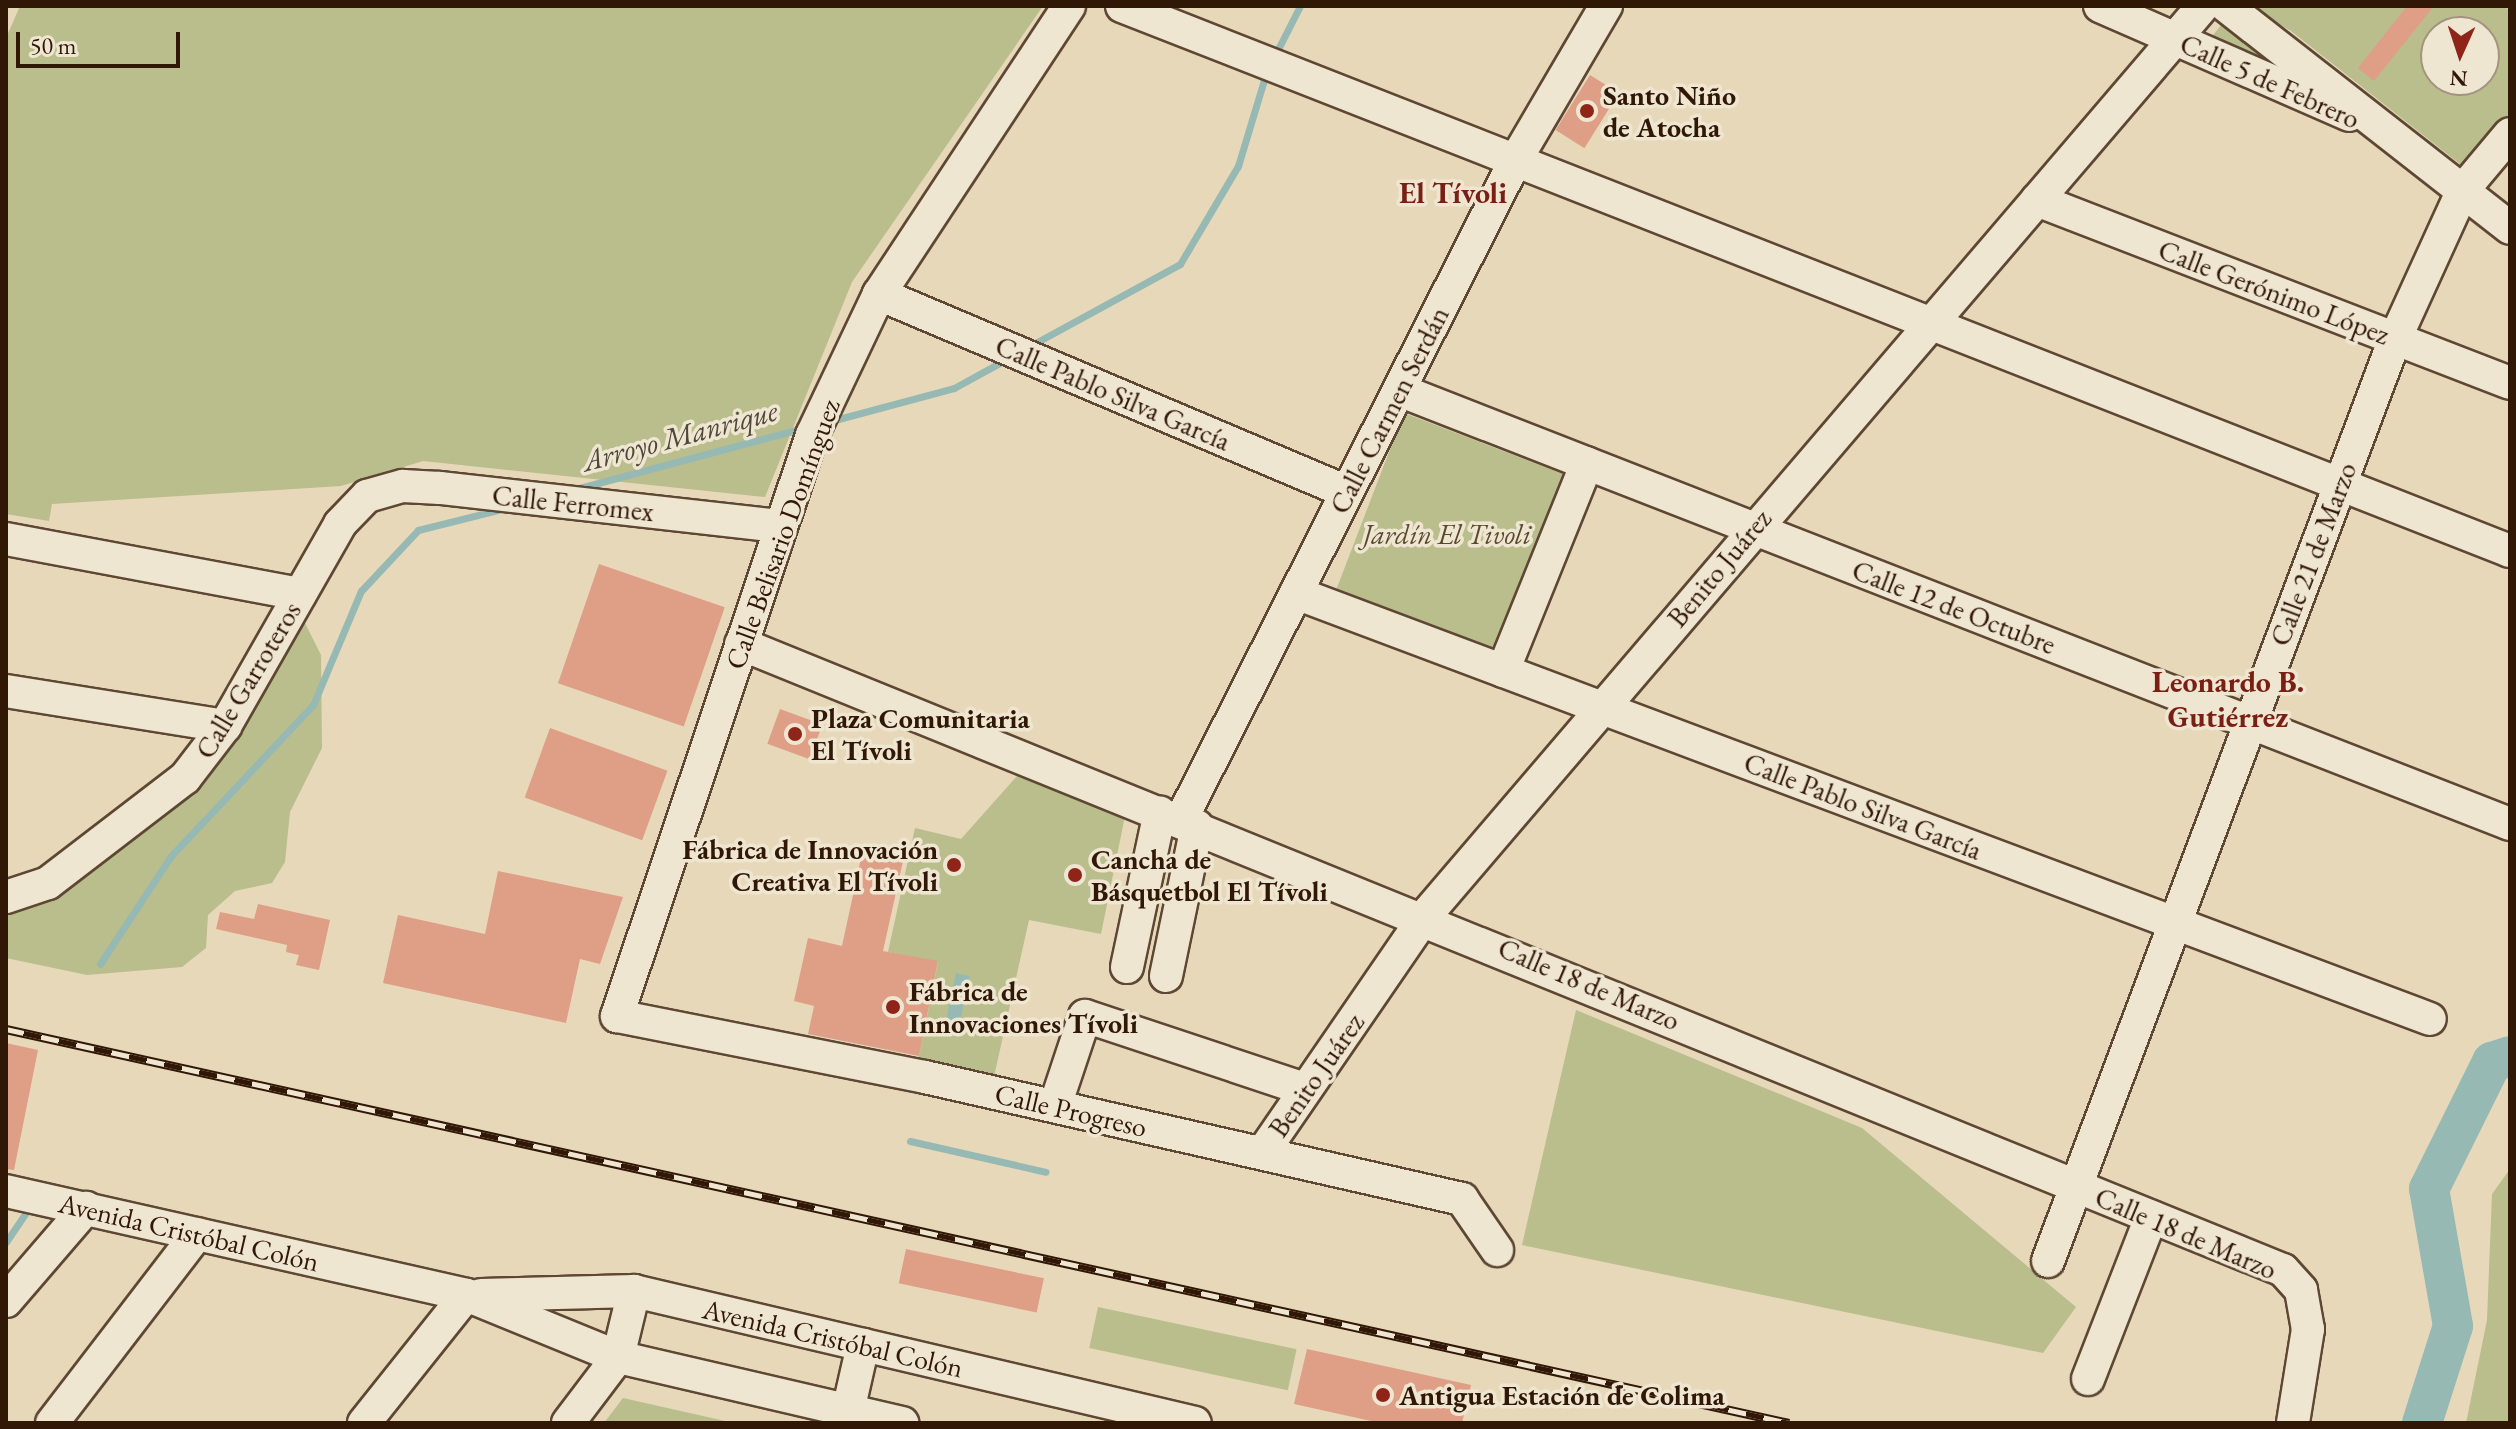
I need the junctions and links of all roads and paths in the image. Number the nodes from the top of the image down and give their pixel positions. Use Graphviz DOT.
graph roads {
  1 [pos="1069,6"];
  2 [pos="1122,6"];
  3 [pos="1606,6"];
  4 [pos="2100,6"];
  5 [pos="2203,6"];
  6 [pos="2226,6"];
  7 [pos="2174,39"];
  8 [pos="2510,134"];
  9 [pos="2396,136"];
  10 [pos="1515,161"];
  11 [pos="2463,190"];
  12 [pos="2037,200"];
  13 [pos="2510,228"];
  14 [pos="879,294"];
  15 [pos="1931,324"];
  16 [pos="2395,339"];
  17 [pos="2510,383"];
  18 [pos="1399,390"];
  19 [pos="1587,463"];
  20 [pos="2340,484"];
  21 [pos="1347,492"];
  22 [pos="367,496"];
  23 [pos="781,526"];
  24 [pos="1752,528"];
  25 [pos="6,539"];
  26 [pos="2510,551"];
  27 [pos="1296,593"];
  28 [pos="300,594"];
  29 [pos="741,644"];
  30 [pos="1503,671"];
  31 [pos="6,691"];
  32 [pos="1601,708"];
  33 [pos="2247,721"];
  34 [pos="225,726"];
  35 [pos="1180,819"];
  36 [pos="2510,824"];
  37 [pos="15,896"];
  38 [pos="1425,916"];
  39 [pos="2172,922"];
  40 [pos="617,1016"];
  41 [pos="2430,1019"];
  42 [pos="1305,1089"];
  43 [pos="1055,1106"];
  44 [pos="1263,1152"];
  45 [pos="2075,1187"];
  46 [pos="27,1195"];
  47 [pos="86,1208"];
  48 [pos="2151,1217"];
  49 [pos="197,1234"];
  50 [pos="1497,1250"];
  51 [pos="2048,1261"];
  52 [pos="634,1291"];
  53 [pos="466,1295"];
  54 [pos="6,1301"];
  55 [pos="863,1345"];
  56 [pos="618,1357"];
  57 [pos="2088,1379"];
  58 [pos="1081,1410"];
  59 [pos="848,1411"];
  60 [pos="52,1423"];
  61 [pos="364,1423"];
  62 [pos="568,1423"];
  63 [pos="902,1423"];
  64 [pos="1195,1423"];
  65 [pos="2293,1423"];
  1 -- 14 [label="street, Calle Belisario Domínguez"];
  2 -- 10 [label="street"];
  3 -- 10 [label="street, Calle Carmen Serdán"];
  4 -- 7 [label="street, Calle 5 de Febrero"];
  5 -- 7 [label="street, Benito Juárez"];
  6 -- 9 [label="street, Calle 5 de Febrero"];
  7 -- 9 [label="street, Calle 5 de Febrero"];
  7 -- 12 [label="street, Benito Juárez"];
  8 -- 11 [label="street, Calle 21 de Marzo"];
  9 -- 11 [label="street, Calle 5 de Febrero"];
  10 -- 15 [label="street"];
  10 -- 18 [label="street, Calle Carmen Serdán"];
  11 -- 13 [label="street, Calle 5 de Febrero"];
  11 -- 16 [label="street, Calle 21 de Marzo"];
  12 -- 15 [label="street, Benito Juárez"];
  12 -- 16 [label="street, Calle Gerónimo López"];
  14 -- 21 [label="street, Calle Pablo Silva García"];
  14 -- 23 [label="street, Calle Belisario Domínguez"];
  15 -- 20 [label="street"];
  15 -- 24 [label="street, Benito Juárez"];
  16 -- 17 [label="street, Calle Gerónimo López"];
  16 -- 20 [label="street, Calle 21 de Marzo"];
  18 -- 19 [label="street, Calle 12 de Octubre"];
  18 -- 21 [label="street, Calle Carmen Serdán"];
  19 -- 24 [label="street, Calle 12 de Octubre"];
  19 -- 30 [label="street"];
  20 -- 26 [label="street"];
  20 -- 33 [label="street, Calle 21 de Marzo"];
  21 -- 27 [label="street, Calle Carmen Serdán"];
  22 -- 23 [label="street, Calle Ferromex"];
  22 -- 28 [label="street, Calle Garroteros"];
  23 -- 29 [label="street, Calle Belisario Domínguez"];
  24 -- 32 [label="street, Benito Juárez"];
  24 -- 33 [label="street, Calle 12 de Octubre"];
  25 -- 28 [label="street"];
  27 -- 30 [label="street, Calle Pablo Silva García"];
  27 -- 35 [label="street, Calle Carmen Serdán"];
  28 -- 34 [label="street, Calle Garroteros"];
  29 -- 35 [label="street, Calle 18 de Marzo"];
  29 -- 40 [label="street, Calle Belisario Domínguez"];
  30 -- 32 [label="street, Calle Pablo Silva García"];
  31 -- 34 [label="street"];
  32 -- 38 [label="street, Benito Juárez"];
  32 -- 39 [label="street, Calle Pablo Silva García"];
  33 -- 36 [label="street, Calle 12 de Octubre"];
  33 -- 39 [label="street, Calle 21 de Marzo"];
  34 -- 37 [label="street, Calle Garroteros"];
  35 -- 35 [label="street"];
  35 -- 38 [label="street, Calle 18 de Marzo"];
  38 -- 42 [label="street, Benito Juárez"];
  38 -- 45 [label="street, Calle 18 de Marzo"];
  39 -- 41 [label="street, Calle Pablo Silva García"];
  39 -- 45 [label="street, Calle 21 de Marzo"];
  40 -- 43 [label="street, Calle Progreso"];
  42 -- 43 [label="street"];
  42 -- 44 [label="street, Benito Juárez"];
  43 -- 44 [label="street, Calle Progreso"];
  44 -- 50 [label="street, Calle Progreso"];
  45 -- 48 [label="street, Calle 18 de Marzo"];
  45 -- 51 [label="street, Calle 21 de Marzo"];
  46 -- 47 [label="street, Avenida Cristóbal Colón"];
  47 -- 49 [label="street, Avenida Cristóbal Colón"];
  47 -- 54 [label="street"];
  48 -- 57 [label="street"];
  48 -- 65 [label="street, Calle 18 de Marzo"];
  49 -- 53 [label="street, Avenida Cristóbal Colón"];
  49 -- 60 [label="street"];
  52 -- 53 [label="street, Avenida Cristóbal Colón"];
  52 -- 55 [label="street, Avenida Cristóbal Colón"];
  52 -- 56 [label="street"];
  53 -- 56 [label="street, Avenida Cristóbal Colón"];
  53 -- 61 [label="street"];
  55 -- 58 [label="street, Avenida Cristóbal Colón"];
  55 -- 59 [label="street"];
  56 -- 59 [label="street, Avenida Cristóbal Colón"];
  56 -- 62 [label="street"];
  58 -- 64 [label="street, Avenida Cristóbal Colón"];
  59 -- 63 [label="street, Avenida Cristóbal Colón"];
}
